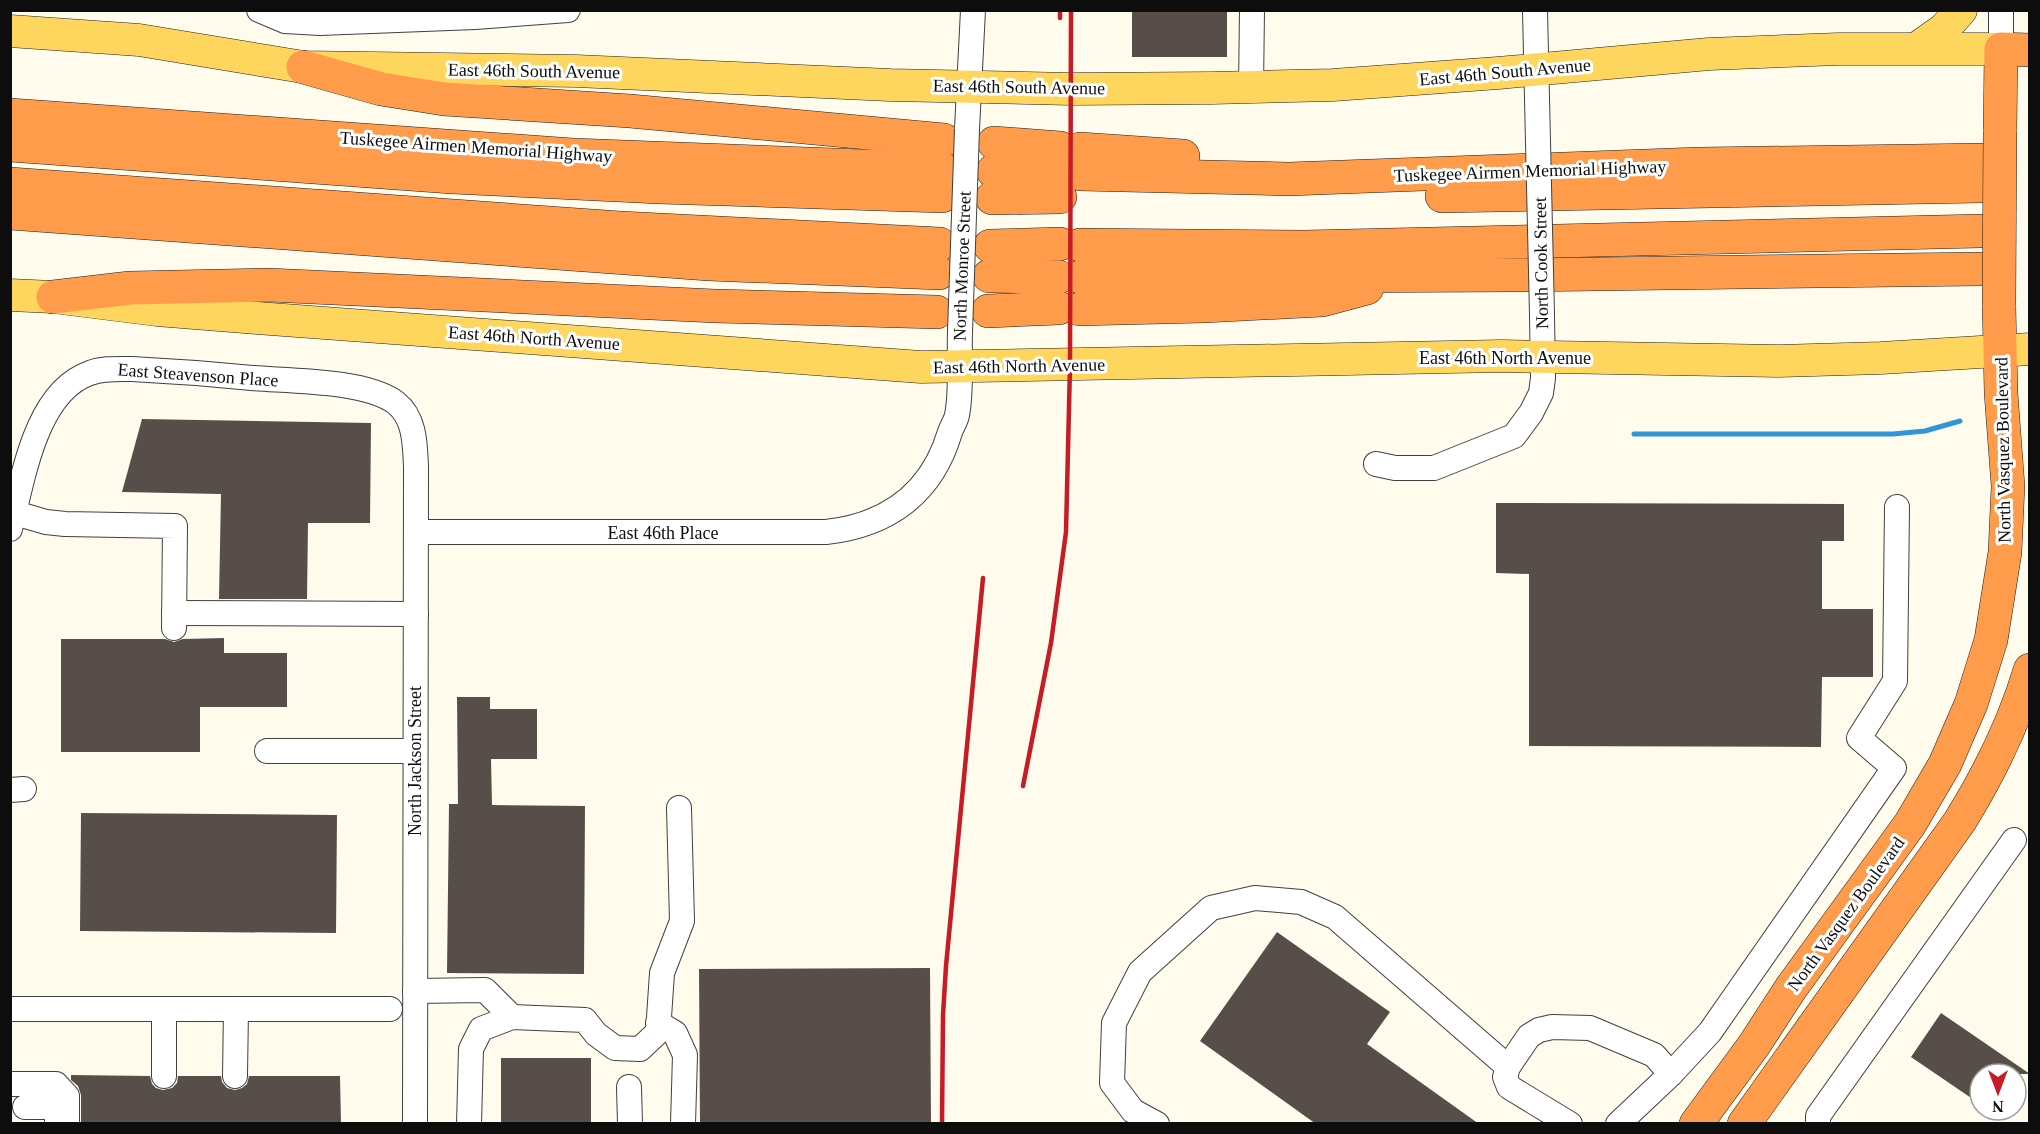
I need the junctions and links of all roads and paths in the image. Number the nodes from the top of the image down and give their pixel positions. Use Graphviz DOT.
graph roads {
  1 [pos="37,10"];
  2 [pos="259,10"];
  3 [pos="568,10"];
  4 [pos="973,10"];
  5 [pos="1252,10"];
  6 [pos="1535,10"];
  7 [pos="1961,10"];
  8 [pos="2001,10"];
  9 [pos="405,15"];
  10 [pos="10,31"];
  11 [pos="89,36"];
  12 [pos="1917,48"];
  13 [pos="2015,49"];
  14 [pos="303,67"];
  15 [pos="1537,69"];
  16 [pos="969,87"];
  17 [pos="1251,88"];
  18 [pos="10,115"];
  19 [pos="10,145"];
  20 [pos="968,164"];
  21 [pos="1070,173"];
  22 [pos="10,184"];
  23 [pos="10,213"];
  24 [pos="1980,231"];
  25 [pos="1980,269"];
  26 [pos="1069,293"];
  27 [pos="10,295"];
  28 [pos="53,297"];
  29 [pos="988,312"];
  30 [pos="949,322"];
  31 [pos="2015,350"];
  32 [pos="1543,356"];
  33 [pos="959,368"];
  34 [pos="396,404"];
  35 [pos="1376,464"];
  36 [pos="904,504"];
  37 [pos="1897,507"];
  38 [pos="13,521"];
  39 [pos="416,532"];
  40 [pos="416,614"];
  41 [pos="2026,689"];
  42 [pos="267,751"];
  43 [pos="416,751"];
  44 [pos="680,808"];
  45 [pos="2014,840"];
  46 [pos="415,991"];
  47 [pos="10,1009"];
  48 [pos="164,1009"];
  49 [pos="236,1009"];
  50 [pos="390,1009"];
  51 [pos="512,1017"];
  52 [pos="658,1023"];
  53 [pos="1508,1067"];
  54 [pos="1671,1074"];
  55 [pos="164,1076"];
  56 [pos="235,1076"];
  57 [pos="629,1087"];
  58 [pos="20,1096"];
  59 [pos="54,1113"];
  60 [pos="67,1124"];
  61 [pos="415,1124"];
  62 [pos="470,1124"];
  63 [pos="630,1124"];
  64 [pos="683,1124"];
  65 [pos="1157,1124"];
  66 [pos="1570,1124"];
  67 [pos="1618,1124"];
  68 [pos="1696,1124"];
  69 [pos="1744,1124"];
  70 [pos="1818,1124"];
  1 -- 11 [label="main road"];
  2 -- 9 [label="street"];
  3 -- 9 [label="street"];
  4 -- 16 [label="street, North Monroe Street"];
  5 -- 17 [label="street"];
  6 -- 15 [label="street, North Cook Street"];
  7 -- 12 [label="main road"];
  8 -- 13 [label="street"];
  10 -- 11 [label="main road, East 46th South Avenue"];
  11 -- 14 [label="main road, East 46th South Avenue"];
  12 -- 13 [label="main road, East 46th South Avenue"];
  12 -- 15 [label="main road, East 46th South Avenue"];
  13 -- 31 [label="highway, North Vasquez Boulevard, bridge"];
  14 -- 16 [label="main road, East 46th South Avenue"];
  14 -- 20 [label="highway"];
  15 -- 17 [label="main road, East 46th South Avenue"];
  15 -- 32 [label="street, North Cook Street, bridge"];
  16 -- 17 [label="main road, East 46th South Avenue"];
  16 -- 20 [label="street, North Monroe Street"];
  18 -- 20 [label="highway, Tuskegee Airmen Memorial Highway"];
  19 -- 20 [label="highway"];
  20 -- 21 [label="highway, Tuskegee Airmen Memorial Highway"];
  20 -- 30 [label="street, North Monroe Street, bridge"];
  21 -- 21 [label="highway, Tuskegee Airmen Memorial Highway"];
  22 -- 23 [label="highway"];
  24 -- 26 [label="highway"];
  25 -- 26 [label="highway"];
  26 -- 29 [label="highway"];
  27 -- 28 [label="main road, East 46th North Avenue"];
  28 -- 30 [label="highway"];
  28 -- 33 [label="main road, East 46th North Avenue"];
  30 -- 33 [label="street, North Monroe Street"];
  31 -- 32 [label="main road, East 46th North Avenue"];
  31 -- 68 [label="highway, North Vasquez Boulevard"];
  32 -- 33 [label="main road, East 46th North Avenue"];
  32 -- 35 [label="street, North Cook Street"];
  33 -- 36 [label="street, North Monroe Street"];
  34 -- 38 [label="street, East Steavenson Place"];
  34 -- 39 [label="street, North Jackson Street"];
  36 -- 39 [label="street, East 46th Place"];
  37 -- 54 [label="street"];
  38 -- 40 [label="street"];
  39 -- 40 [label="street, North Jackson Street"];
  40 -- 43 [label="street, North Jackson Street"];
  41 -- 69 [label="highway"];
  42 -- 43 [label="street"];
  43 -- 46 [label="street, North Jackson Street"];
  44 -- 52 [label="street"];
  45 -- 70 [label="street"];
  46 -- 51 [label="street"];
  46 -- 61 [label="street, North Jackson Street"];
  47 -- 48 [label="street"];
  48 -- 49 [label="street"];
  48 -- 55 [label="street"];
  49 -- 50 [label="street"];
  49 -- 56 [label="street"];
  51 -- 52 [label="street"];
  51 -- 62 [label="street"];
  52 -- 64 [label="street"];
  53 -- 54 [label="street"];
  53 -- 65 [label="street"];
  53 -- 66 [label="street"];
  54 -- 67 [label="street"];
  57 -- 63 [label="street"];
  58 -- 59 [label="street"];
  58 -- 60 [label="street"];
}
